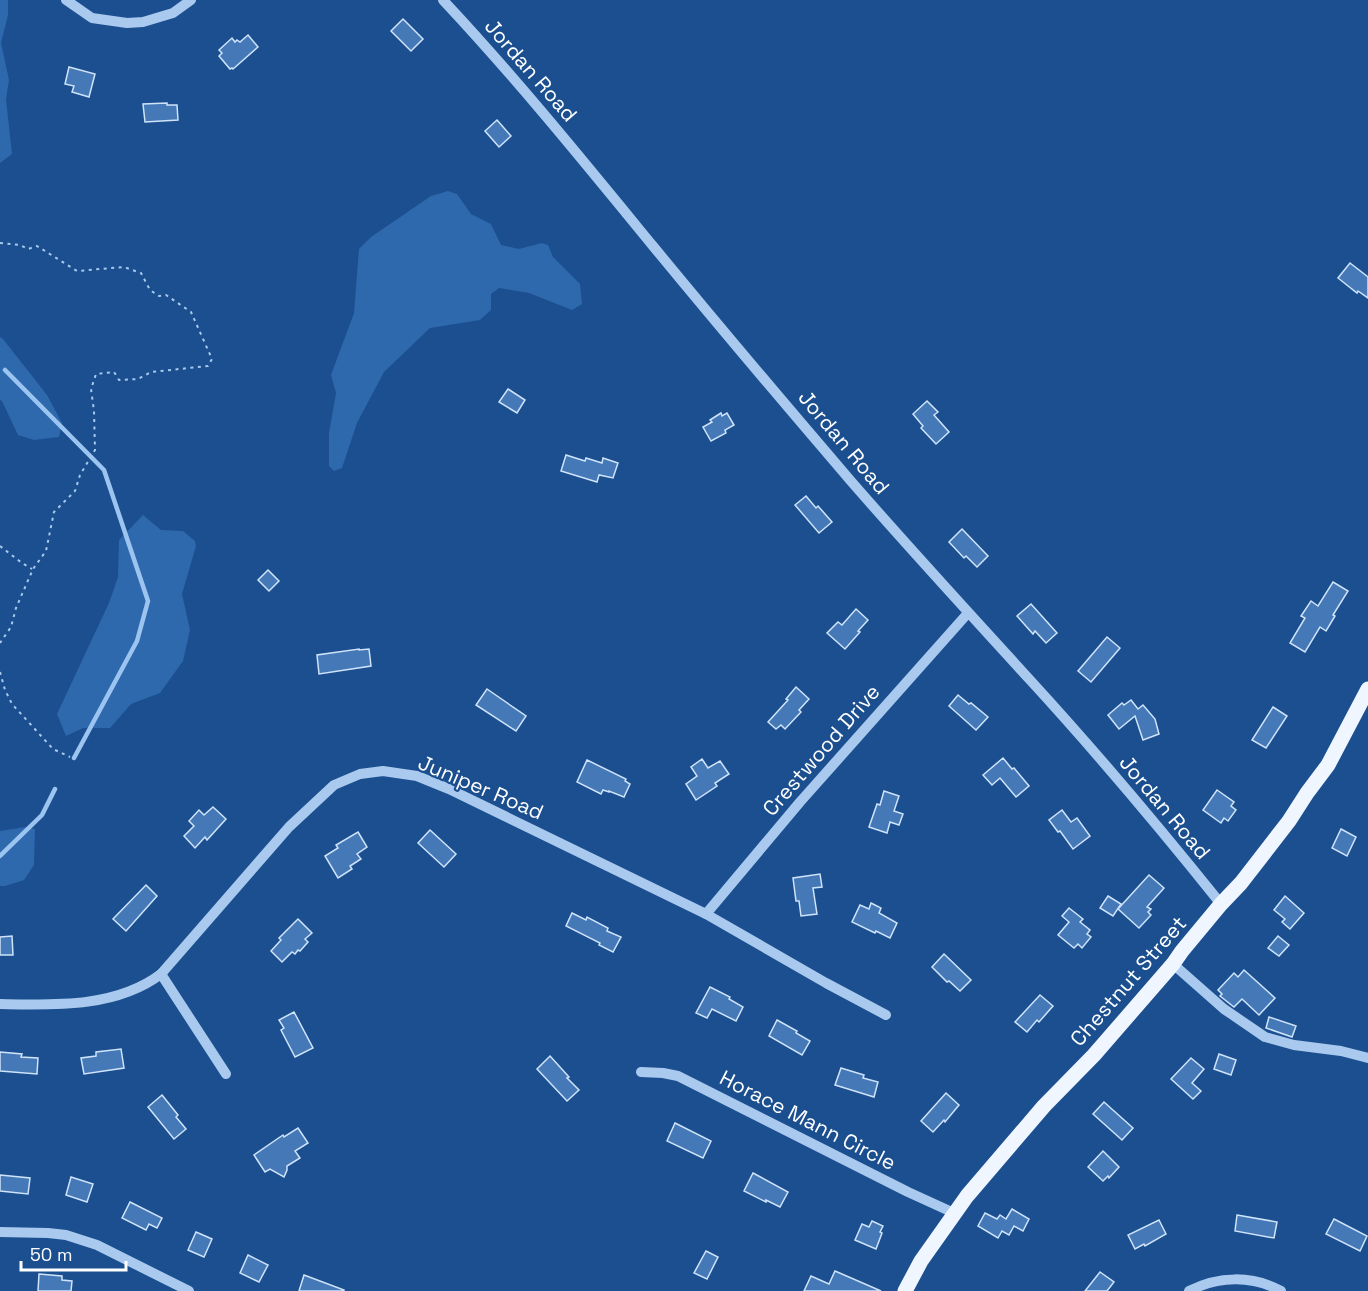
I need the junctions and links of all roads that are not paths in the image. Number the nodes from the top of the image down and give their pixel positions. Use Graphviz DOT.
graph roads {
  1 [pos="66,0"];
  2 [pos="191,0"];
  3 [pos="443,0"];
  4 [pos="968,613"];
  5 [pos="1368,689"];
  6 [pos="1221,904"];
  7 [pos="706,914"];
  8 [pos="1173,964"];
  9 [pos="161,974"];
  10 [pos="0,1004"];
  11 [pos="886,1015"];
  12 [pos="1366,1056"];
  13 [pos="641,1072"];
  14 [pos="226,1074"];
  15 [pos="954,1214"];
  16 [pos="0,1232"];
  17 [pos="189,1291"];
  18 [pos="905,1291"];
  19 [pos="1189,1291"];
  20 [pos="1281,1291"];
  1 -- 2 [label="street"];
  3 -- 4 [label="street, Jordan Road"];
  4 -- 6 [label="street, Jordan Road"];
  4 -- 7 [label="street, Crestwood Drive"];
  5 -- 6 [label="main road, Chestnut Street"];
  6 -- 8 [label="main road, Chestnut Street"];
  7 -- 9 [label="street, Juniper Road"];
  7 -- 11 [label="street, Juniper Road"];
  8 -- 12 [label="street"];
  8 -- 15 [label="main road, Chestnut Street"];
  9 -- 10 [label="street, Juniper Road"];
  9 -- 14 [label="street"];
  13 -- 15 [label="street, Horace Mann Circle"];
  15 -- 18 [label="main road, Chestnut Street"];
  16 -- 17 [label="street"];
  19 -- 20 [label="street"];
}
